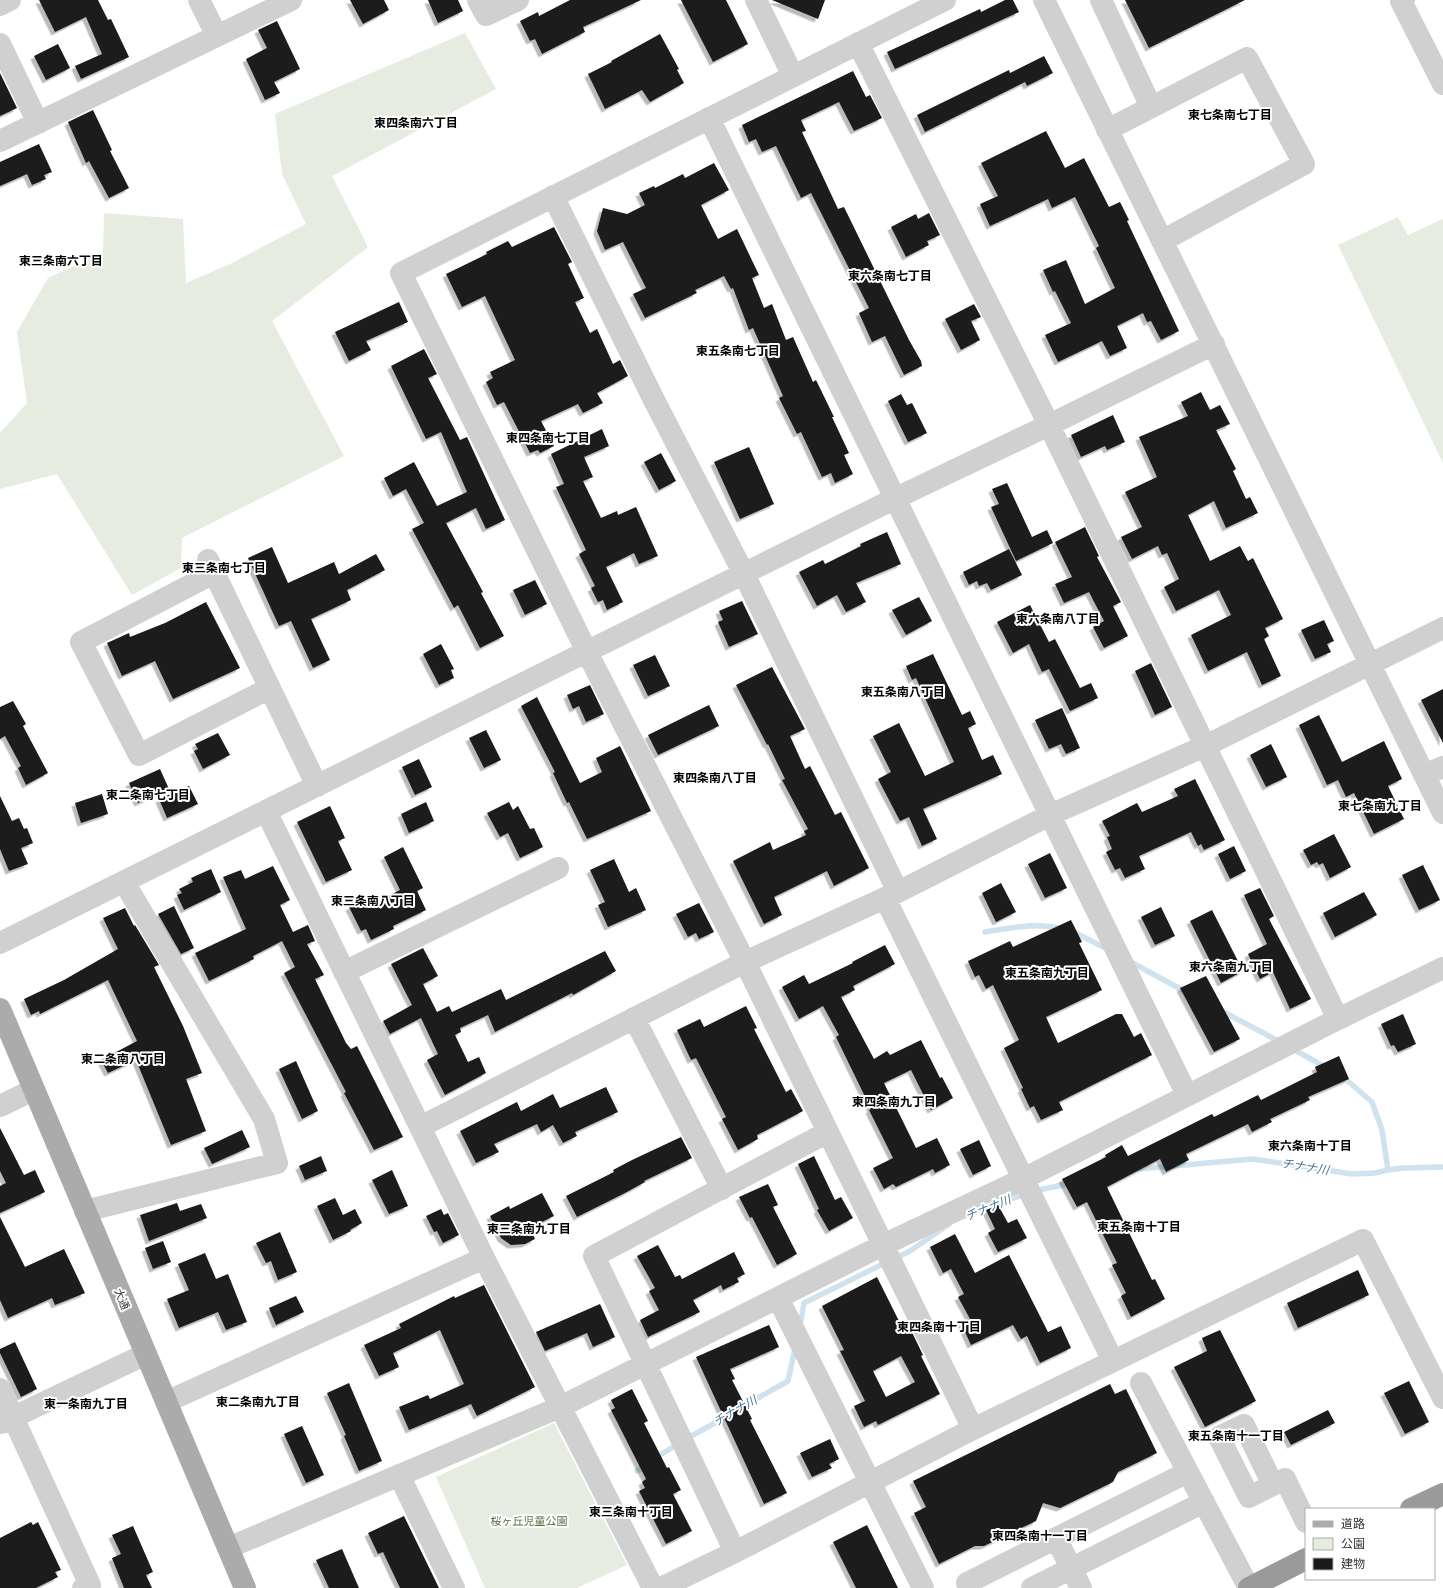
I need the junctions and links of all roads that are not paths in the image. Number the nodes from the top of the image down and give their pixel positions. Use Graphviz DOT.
graph roads {
  1 [pos="10,0"];
  2 [pos="199,0"];
  3 [pos="291,0"];
  4 [pos="478,0"];
  5 [pos="518,0"];
  6 [pos="756,0"];
  7 [pos="945,0"];
  8 [pos="1044,0"];
  9 [pos="1100,0"];
  10 [pos="1404,0"];
  11 [pos="0,5"];
  12 [pos="217,36"];
  13 [pos="858,43"];
  14 [pos="0,44"];
  15 [pos="793,76"];
  16 [pos="1443,84"];
  17 [pos="1151,107"];
  18 [pos="709,118"];
  19 [pos="38,123"];
  20 [pos="1107,130"];
  21 [pos="0,141"];
  22 [pos="553,196"];
  23 [pos="1162,241"];
  24 [pos="1214,344"];
  25 [pos="1049,425"];
  26 [pos="896,498"];
  27 [pos="744,574"];
  28 [pos="1443,628"];
  29 [pos="587,652"];
  30 [pos="1370,664"];
  31 [pos="270,688"];
  32 [pos="1205,746"];
  33 [pos="1434,771"];
  34 [pos="317,786"];
  35 [pos="266,811"];
  36 [pos="1443,813"];
  37 [pos="1050,815"];
  38 [pos="558,868"];
  39 [pos="124,882"];
  40 [pos="891,895"];
  41 [pos="0,943"];
  42 [pos="745,962"];
  43 [pos="1443,968"];
  44 [pos="344,972"];
  45 [pos="0,1009"];
  46 [pos="634,1018"];
  47 [pos="1338,1019"];
  48 [pos="33,1090"];
  49 [pos="1187,1095"];
  50 [pos="0,1106"];
  51 [pos="420,1127"];
  52 [pos="828,1132"];
  53 [pos="1023,1179"];
  54 [pos="722,1188"];
  55 [pos="85,1211"];
  56 [pos="884,1245"];
  57 [pos="484,1258"];
  58 [pos="778,1298"];
  59 [pos="146,1354"];
  60 [pos="1113,1361"];
  61 [pos="646,1364"];
  62 [pos="1141,1383"];
  63 [pos="0,1389"];
  64 [pos="1443,1398"];
  65 [pos="166,1402"];
  66 [pos="560,1407"];
  67 [pos="6,1420"];
  68 [pos="973,1429"];
  69 [pos="1188,1472"];
  70 [pos="399,1475"];
  71 [pos="870,1482"];
  72 [pos="1273,1485"];
  73 [pos="1443,1494"];
  74 [pos="1204,1502"];
  75 [pos="1413,1508"];
  76 [pos="1305,1520"];
  77 [pos="1056,1538"];
  78 [pos="228,1548"];
  79 [pos="735,1552"];
  80 [pos="1305,1560"];
  81 [pos="1072,1568"];
  82 [pos="964,1586"];
  83 [pos="83,1588"];
  84 [pos="245,1588"];
  85 [pos="454,1588"];
  86 [pos="653,1588"];
  87 [pos="661,1588"];
  88 [pos="923,1588"];
  89 [pos="1032,1588"];
  90 [pos="1081,1588"];
  91 [pos="1249,1588"];
  1 -- 11 [label="street"];
  2 -- 12 [label="street"];
  3 -- 12 [label="street"];
  4 -- 5 [label="street"];
  6 -- 15 [label="street"];
  7 -- 13 [label="street"];
  8 -- 20 [label="street"];
  9 -- 17 [label="street"];
  10 -- 16 [label="street"];
  12 -- 19 [label="street"];
  13 -- 15 [label="street"];
  13 -- 25 [label="street"];
  14 -- 19 [label="street"];
  15 -- 18 [label="street"];
  17 -- 20 [label="street"];
  17 -- 23 [label="street"];
  18 -- 22 [label="street"];
  18 -- 26 [label="street"];
  19 -- 21 [label="street"];
  20 -- 23 [label="street"];
  22 -- 27 [label="street"];
  22 -- 29 [label="street"];
  23 -- 24 [label="street"];
  24 -- 25 [label="street"];
  24 -- 30 [label="street"];
  25 -- 26 [label="street"];
  25 -- 32 [label="street"];
  26 -- 27 [label="street"];
  26 -- 37 [label="street"];
  27 -- 29 [label="street"];
  27 -- 40 [label="street"];
  28 -- 30 [label="street"];
  29 -- 34 [label="street"];
  29 -- 42 [label="street"];
  30 -- 32 [label="street"];
  30 -- 33 [label="street"];
  31 -- 31 [label="street"];
  31 -- 34 [label="street"];
  32 -- 37 [label="street"];
  32 -- 47 [label="street"];
  33 -- 36 [label="street"];
  34 -- 35 [label="street"];
  35 -- 39 [label="street"];
  35 -- 44 [label="street"];
  37 -- 40 [label="street"];
  37 -- 49 [label="street"];
  38 -- 44 [label="street"];
  39 -- 41 [label="street"];
  39 -- 55 [label="street"];
  40 -- 42 [label="street"];
  40 -- 53 [label="street"];
  42 -- 46 [label="street"];
  42 -- 52 [label="street"];
  43 -- 47 [label="street"];
  44 -- 51 [label="street"];
  45 -- 48 [label="main road, 大通"];
  46 -- 51 [label="street"];
  46 -- 54 [label="street"];
  47 -- 49 [label="street"];
  48 -- 50 [label="street"];
  48 -- 55 [label="main road, 大通"];
  49 -- 53 [label="street"];
  51 -- 57 [label="street"];
  52 -- 54 [label="street"];
  52 -- 56 [label="street"];
  53 -- 56 [label="street"];
  53 -- 60 [label="street"];
  54 -- 61 [label="street"];
  55 -- 59 [label="main road, 大通"];
  56 -- 58 [label="street"];
  56 -- 68 [label="street"];
  57 -- 65 [label="street"];
  57 -- 66 [label="street"];
  58 -- 61 [label="street"];
  58 -- 71 [label="street"];
  59 -- 65 [label="main road, 大通"];
  59 -- 67 [label="street"];
  60 -- 64 [label="street"];
  60 -- 68 [label="street"];
  61 -- 66 [label="street"];
  61 -- 79 [label="street"];
  62 -- 69 [label="street"];
  63 -- 67 [label="street"];
  65 -- 78 [label="main road, 大通"];
  66 -- 70 [label="street"];
  66 -- 86 [label="street"];
  67 -- 83 [label="street"];
  68 -- 71 [label="street"];
  69 -- 74 [label="street"];
  69 -- 77 [label="street"];
  70 -- 78 [label="street"];
  70 -- 85 [label="street"];
  71 -- 79 [label="street"];
  71 -- 88 [label="street"];
  72 -- 76 [label="street"];
  73 -- 75 [label="highway"];
  74 -- 81 [label="street"];
  74 -- 91 [label="street"];
  77 -- 81 [label="street"];
  77 -- 82 [label="street"];
  78 -- 84 [label="main road, 大通"];
  79 -- 87 [label="street"];
  80 -- 91 [label="highway"];
  81 -- 89 [label="street"];
  81 -- 90 [label="street"];
}
